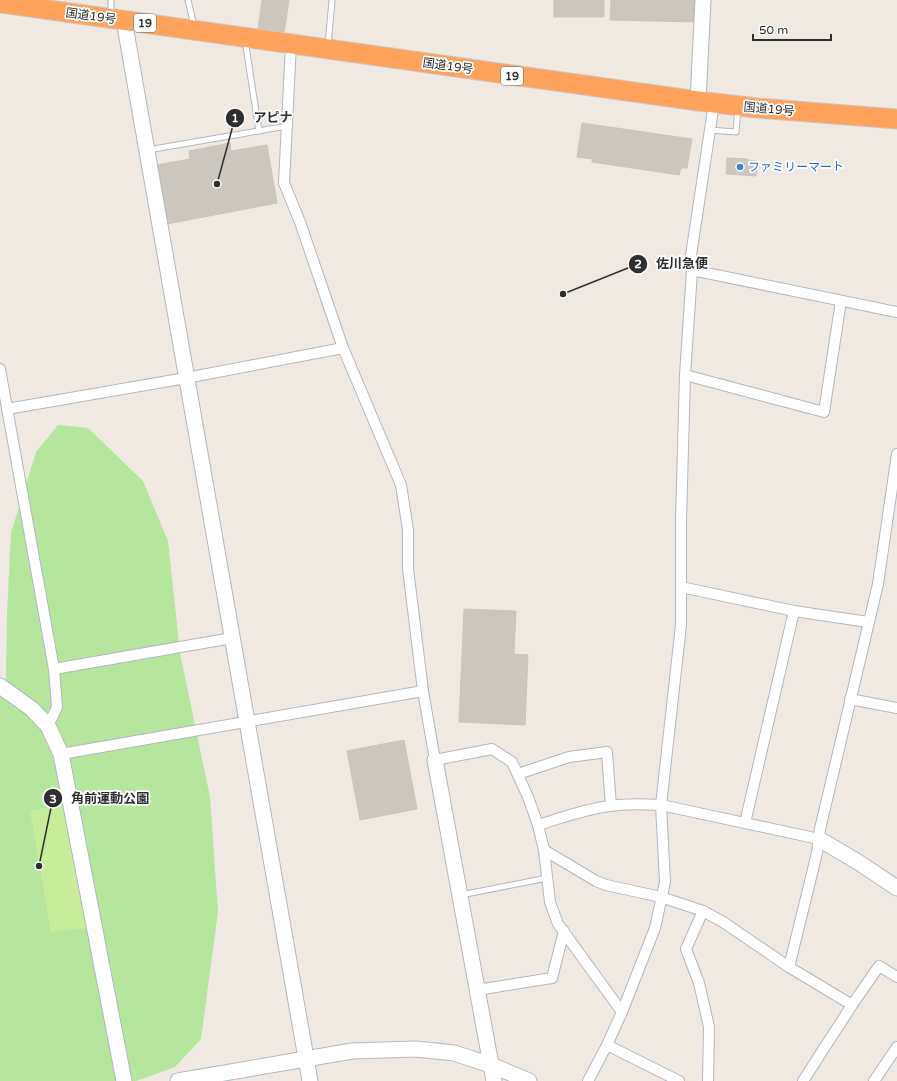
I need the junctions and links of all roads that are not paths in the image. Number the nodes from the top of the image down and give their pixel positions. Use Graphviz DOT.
graph roads {
  1 [pos="188,0"];
  2 [pos="332,0"];
  3 [pos="703,0"];
  4 [pos="0,3"];
  5 [pos="115,13"];
  6 [pos="195,30"];
  7 [pos="244,38"];
  8 [pos="291,44"];
  9 [pos="327,49"];
  10 [pos="706,102"];
  11 [pos="739,106"];
  12 [pos="897,119"];
  13 [pos="287,126"];
  14 [pos="259,130"];
  15 [pos="709,130"];
  16 [pos="146,150"];
  17 [pos="692,270"];
  18 [pos="841,301"];
  19 [pos="897,312"];
  20 [pos="343,348"];
  21 [pos="0,369"];
  22 [pos="685,374"];
  23 [pos="186,378"];
  24 [pos="7,409"];
  25 [pos="897,454"];
  26 [pos="894,493"];
  27 [pos="680,587"];
  28 [pos="794,611"];
  29 [pos="868,622"];
  30 [pos="232,638"];
  31 [pos="54,669"];
  32 [pos="0,686"];
  33 [pos="422,691"];
  34 [pos="850,699"];
  35 [pos="897,708"];
  36 [pos="246,722"];
  37 [pos="48,726"];
  38 [pos="61,754"];
  39 [pos="435,760"];
  40 [pos="518,774"];
  41 [pos="660,805"];
  42 [pos="611,806"];
  43 [pos="745,823"];
  44 [pos="538,825"];
  45 [pos="820,839"];
  46 [pos="544,850"];
  47 [pos="547,878"];
  48 [pos="897,888"];
  49 [pos="460,895"];
  50 [pos="662,896"];
  51 [pos="703,911"];
  52 [pos="564,931"];
  53 [pos="789,967"];
  54 [pos="897,977"];
  55 [pos="477,990"];
  56 [pos="852,1005"];
  57 [pos="622,1012"];
  58 [pos="608,1045"];
  59 [pos="897,1046"];
  60 [pos="306,1058"];
  61 [pos="491,1065"];
  62 [pos="124,1081"];
  63 [pos="178,1081"];
  64 [pos="310,1081"];
  65 [pos="494,1081"];
  66 [pos="529,1081"];
  67 [pos="588,1081"];
  68 [pos="679,1081"];
  69 [pos="708,1081"];
  70 [pos="803,1081"];
  71 [pos="874,1081"];
  1 -- 6 [label="lane"];
  2 -- 9 [label="lane"];
  3 -- 10 [label="street"];
  4 -- 5 [label="highway, 国道19号 / 19"];
  5 -- 6 [label="highway, 国道19号 / 19"];
  5 -- 16 [label="street"];
  6 -- 7 [label="highway, 国道19号 / 19"];
  7 -- 8 [label="highway, 国道19号 / 19"];
  7 -- 14 [label="lane"];
  8 -- 9 [label="highway, 国道19号 / 19"];
  8 -- 13 [label="street"];
  9 -- 10 [label="highway, 国道19号 / 19"];
  10 -- 11 [label="highway, 国道19号 / 19"];
  10 -- 15 [label="street"];
  11 -- 12 [label="highway, 国道19号 / 19"];
  11 -- 15 [label="lane"];
  13 -- 14 [label="lane"];
  13 -- 20 [label="street"];
  14 -- 16 [label="lane"];
  15 -- 17 [label="street"];
  16 -- 23 [label="street"];
  17 -- 18 [label="street"];
  17 -- 22 [label="street"];
  18 -- 19 [label="street"];
  18 -- 22 [label="street"];
  20 -- 23 [label="street"];
  20 -- 33 [label="street"];
  21 -- 24 [label="street"];
  22 -- 27 [label="street"];
  23 -- 24 [label="street"];
  23 -- 30 [label="street"];
  24 -- 31 [label="street"];
  25 -- 26 [label="street"];
  26 -- 29 [label="street"];
  27 -- 28 [label="street"];
  27 -- 41 [label="street"];
  28 -- 29 [label="street"];
  28 -- 43 [label="street"];
  29 -- 34 [label="street"];
  30 -- 31 [label="street"];
  30 -- 36 [label="street"];
  31 -- 37 [label="street"];
  32 -- 37 [label="street"];
  33 -- 36 [label="street"];
  33 -- 39 [label="street"];
  34 -- 35 [label="street"];
  34 -- 45 [label="street"];
  36 -- 38 [label="street"];
  36 -- 60 [label="street"];
  37 -- 38 [label="street"];
  38 -- 62 [label="street"];
  39 -- 40 [label="street"];
  39 -- 49 [label="street"];
  40 -- 42 [label="street"];
  40 -- 44 [label="street"];
  41 -- 42 [label="street"];
  41 -- 43 [label="street"];
  41 -- 50 [label="street"];
  42 -- 44 [label="street"];
  43 -- 45 [label="street"];
  44 -- 46 [label="street"];
  45 -- 48 [label="street"];
  45 -- 53 [label="street"];
  46 -- 47 [label="street"];
  46 -- 50 [label="street"];
  47 -- 49 [label="lane"];
  47 -- 52 [label="street"];
  49 -- 55 [label="street"];
  50 -- 51 [label="street"];
  50 -- 57 [label="street"];
  51 -- 53 [label="street"];
  51 -- 69 [label="street"];
  52 -- 55 [label="street"];
  52 -- 57 [label="street"];
  53 -- 56 [label="street"];
  54 -- 56 [label="street"];
  55 -- 61 [label="street"];
  56 -- 70 [label="street"];
  57 -- 58 [label="street"];
  58 -- 67 [label="street"];
  58 -- 68 [label="street"];
  59 -- 71 [label="street"];
  60 -- 61 [label="street"];
  60 -- 63 [label="street"];
  60 -- 64 [label="street"];
  61 -- 65 [label="street"];
  61 -- 66 [label="street"];
}
